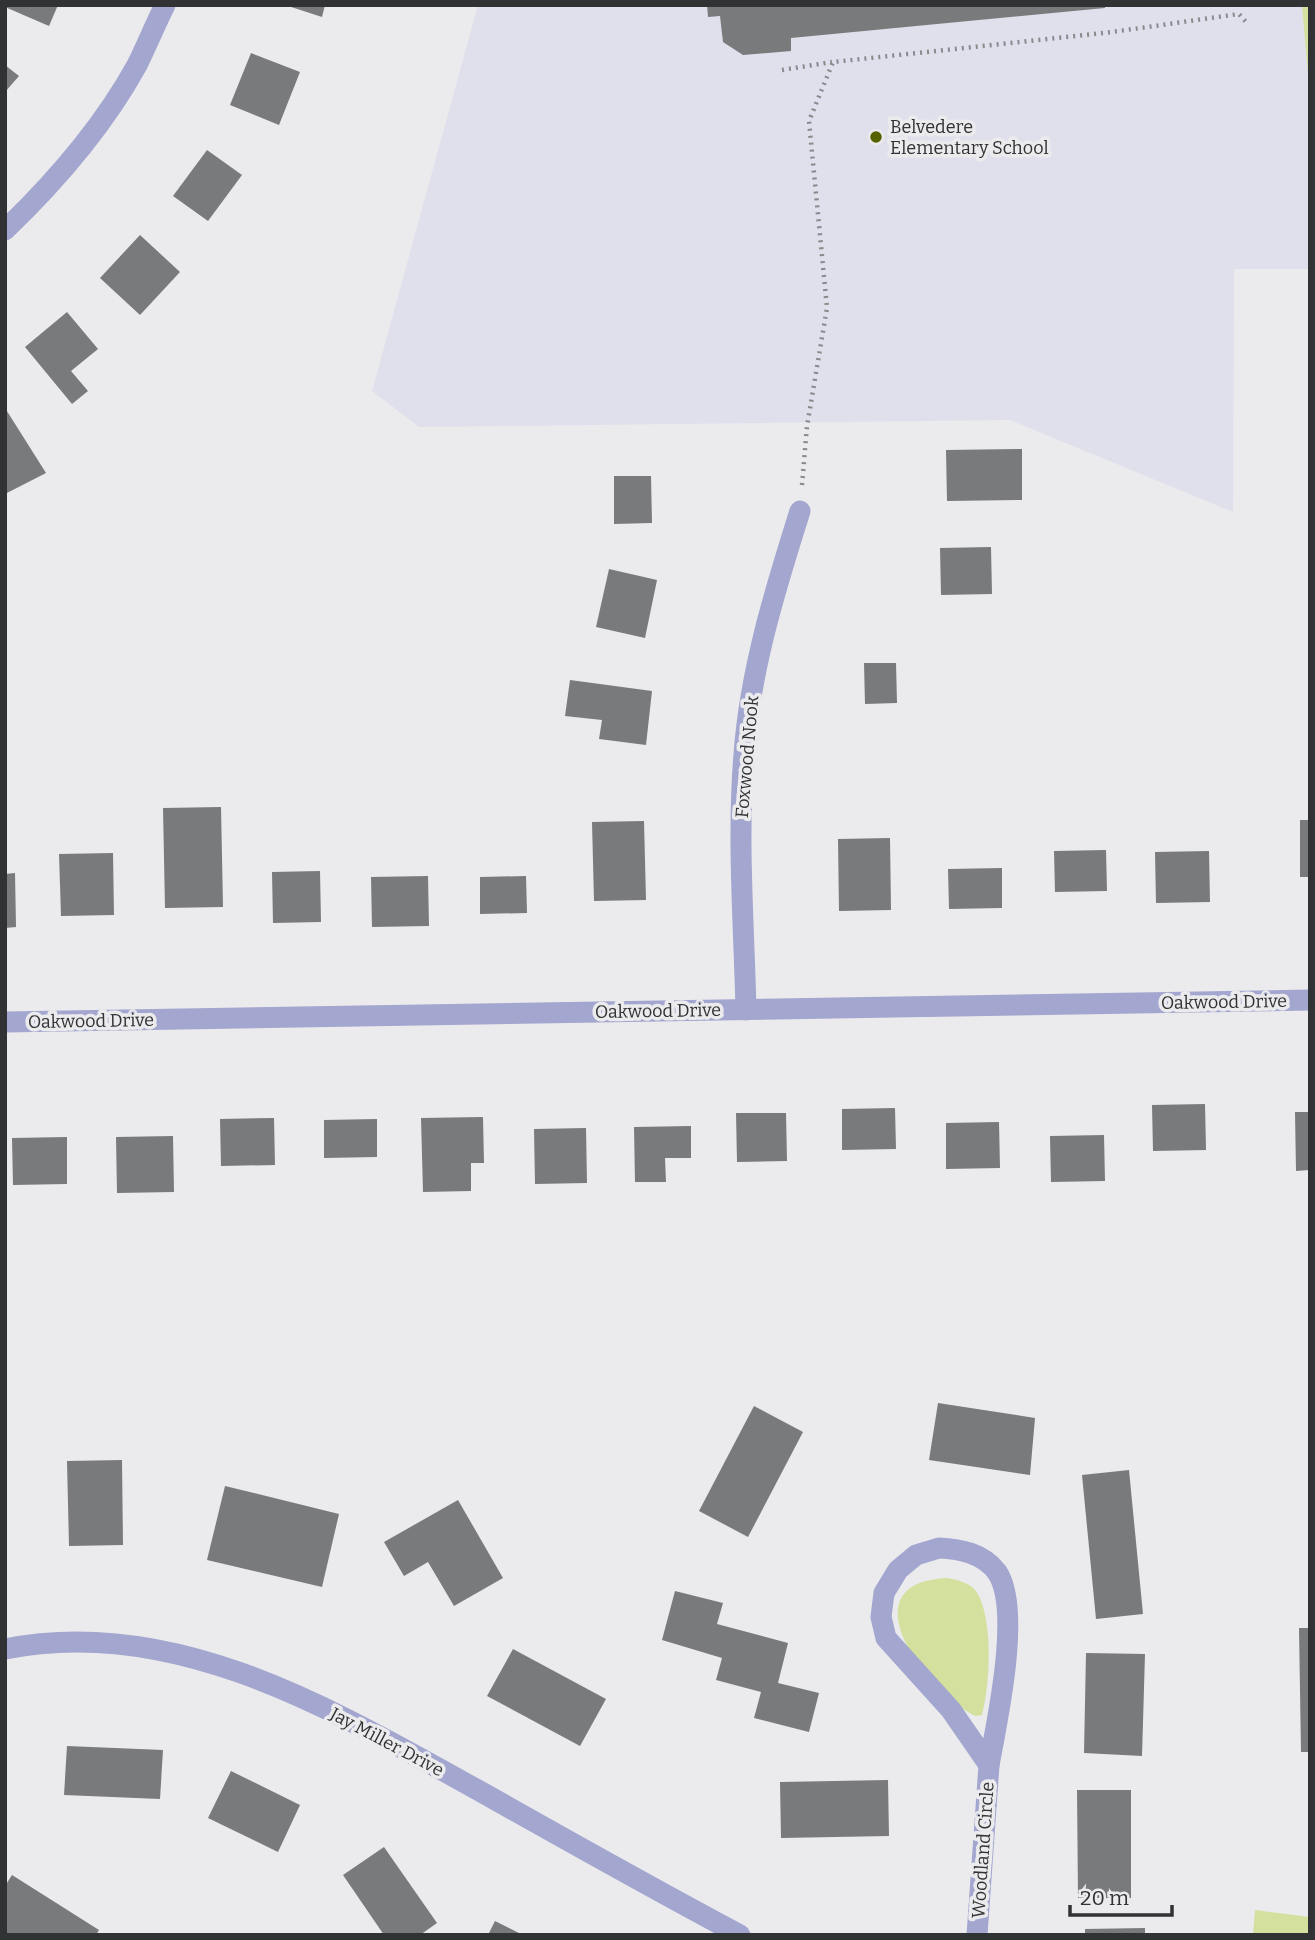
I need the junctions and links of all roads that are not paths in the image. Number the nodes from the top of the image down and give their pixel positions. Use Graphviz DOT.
graph roads {
  1 [pos="165,5"];
  2 [pos="5,230"];
  3 [pos="800,511"];
  4 [pos="1310,1000"];
  5 [pos="746,1010"];
  6 [pos="5,1022"];
  7 [pos="5,1649"];
  8 [pos="989,1765"];
  9 [pos="740,1935"];
  10 [pos="977,1935"];
  1 -- 2 [label="street"];
  3 -- 5 [label="street, Foxwood Nook"];
  4 -- 5 [label="street, Oakwood Drive"];
  5 -- 6 [label="street, Oakwood Drive"];
  7 -- 9 [label="street, Jay Miller Drive"];
  8 -- 8 [label="street, Woodland Circle"];
  8 -- 10 [label="street, Woodland Circle"];
}
